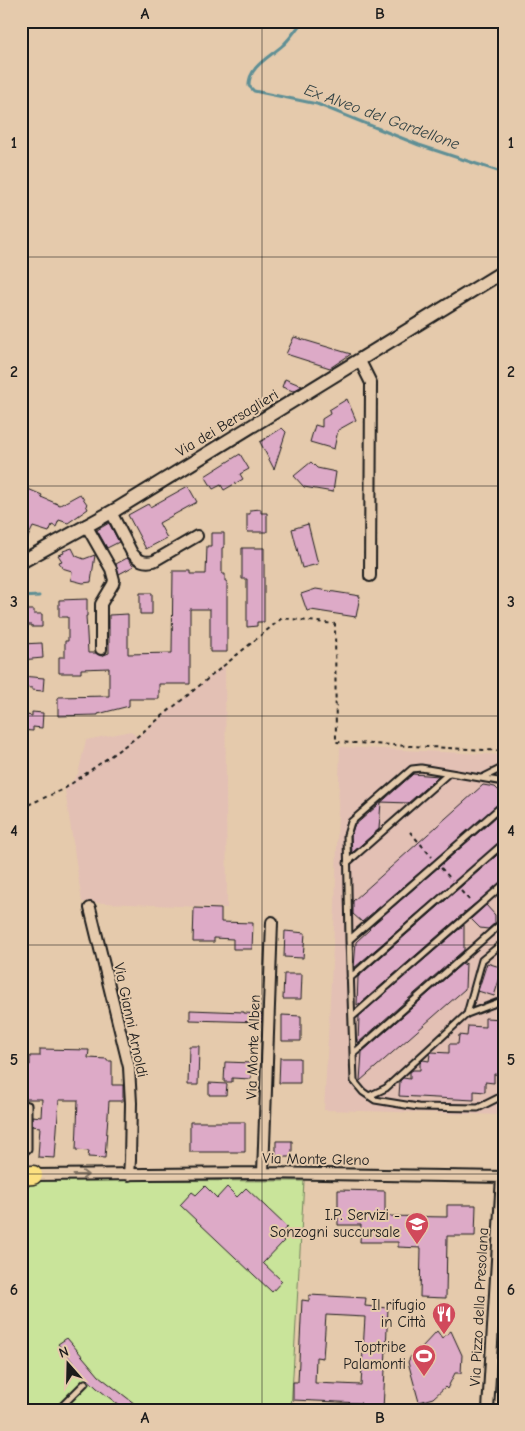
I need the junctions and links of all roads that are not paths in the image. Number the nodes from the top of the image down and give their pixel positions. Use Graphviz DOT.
graph roads {
  1 [pos="504,271"];
  2 [pos="360,361"];
  3 [pos="111,512"];
  4 [pos="86,526"];
  5 [pos="197,536"];
  6 [pos="21,562"];
  7 [pos="370,576"];
  8 [pos="101,649"];
  9 [pos="504,767"];
  10 [pos="449,773"];
  11 [pos="480,778"];
  12 [pos="504,782"];
  13 [pos="504,804"];
  14 [pos="504,843"];
  15 [pos="348,863"];
  16 [pos="504,884"];
  17 [pos="90,908"];
  18 [pos="504,921"];
  19 [pos="272,922"];
  20 [pos="349,940"];
  21 [pos="504,942"];
  22 [pos="350,978"];
  23 [pos="504,1000"];
  24 [pos="467,1014"];
  25 [pos="352,1017"];
  26 [pos="353,1054"];
  27 [pos="504,1095"];
  28 [pos="369,1096"];
  29 [pos="21,1104"];
  30 [pos="21,1155"];
  31 [pos="128,1172"];
  32 [pos="264,1173"];
  33 [pos="27,1175"];
  34 [pos="503,1177"];
  35 [pos="84,1383"];
  36 [pos="58,1410"];
  37 [pos="488,1410"];
  1 -- 2 [label="street, Via dei Bersaglieri"];
  2 -- 3 [label="street, Via dei Bersaglieri"];
  2 -- 7 [label="street"];
  3 -- 4 [label="street, Via dei Bersaglieri"];
  3 -- 5 [label="street"];
  4 -- 6 [label="street, Via dei Bersaglieri"];
  4 -- 8 [label="street"];
  9 -- 11 [label="lane"];
  10 -- 11 [label="lane"];
  10 -- 15 [label="lane"];
  10 -- 15 [label="lane"];
  11 -- 12 [label="lane"];
  13 -- 20 [label="lane"];
  14 -- 22 [label="lane"];
  15 -- 20 [label="lane"];
  16 -- 25 [label="lane"];
  17 -- 31 [label="street, Via Gianni Arnoldi"];
  18 -- 26 [label="lane"];
  19 -- 32 [label="street, Via Monte Alben"];
  20 -- 22 [label="lane"];
  21 -- 24 [label="lane"];
  22 -- 25 [label="lane"];
  23 -- 24 [label="lane"];
  24 -- 28 [label="lane"];
  25 -- 26 [label="lane"];
  26 -- 28 [label="lane"];
  27 -- 28 [label="lane"];
  29 -- 30 [label="lane"];
  31 -- 32 [label="street, Via Monte Gleno"];
  33 -- 31 [label="street, Via Monte Gleno, one-way"];
  32 -- 34 [label="street, Via Monte Gleno"];
  34 -- 37 [label="street, Via Pizzo della Presolana"];
  35 -- 36 [label="lane"];
}
